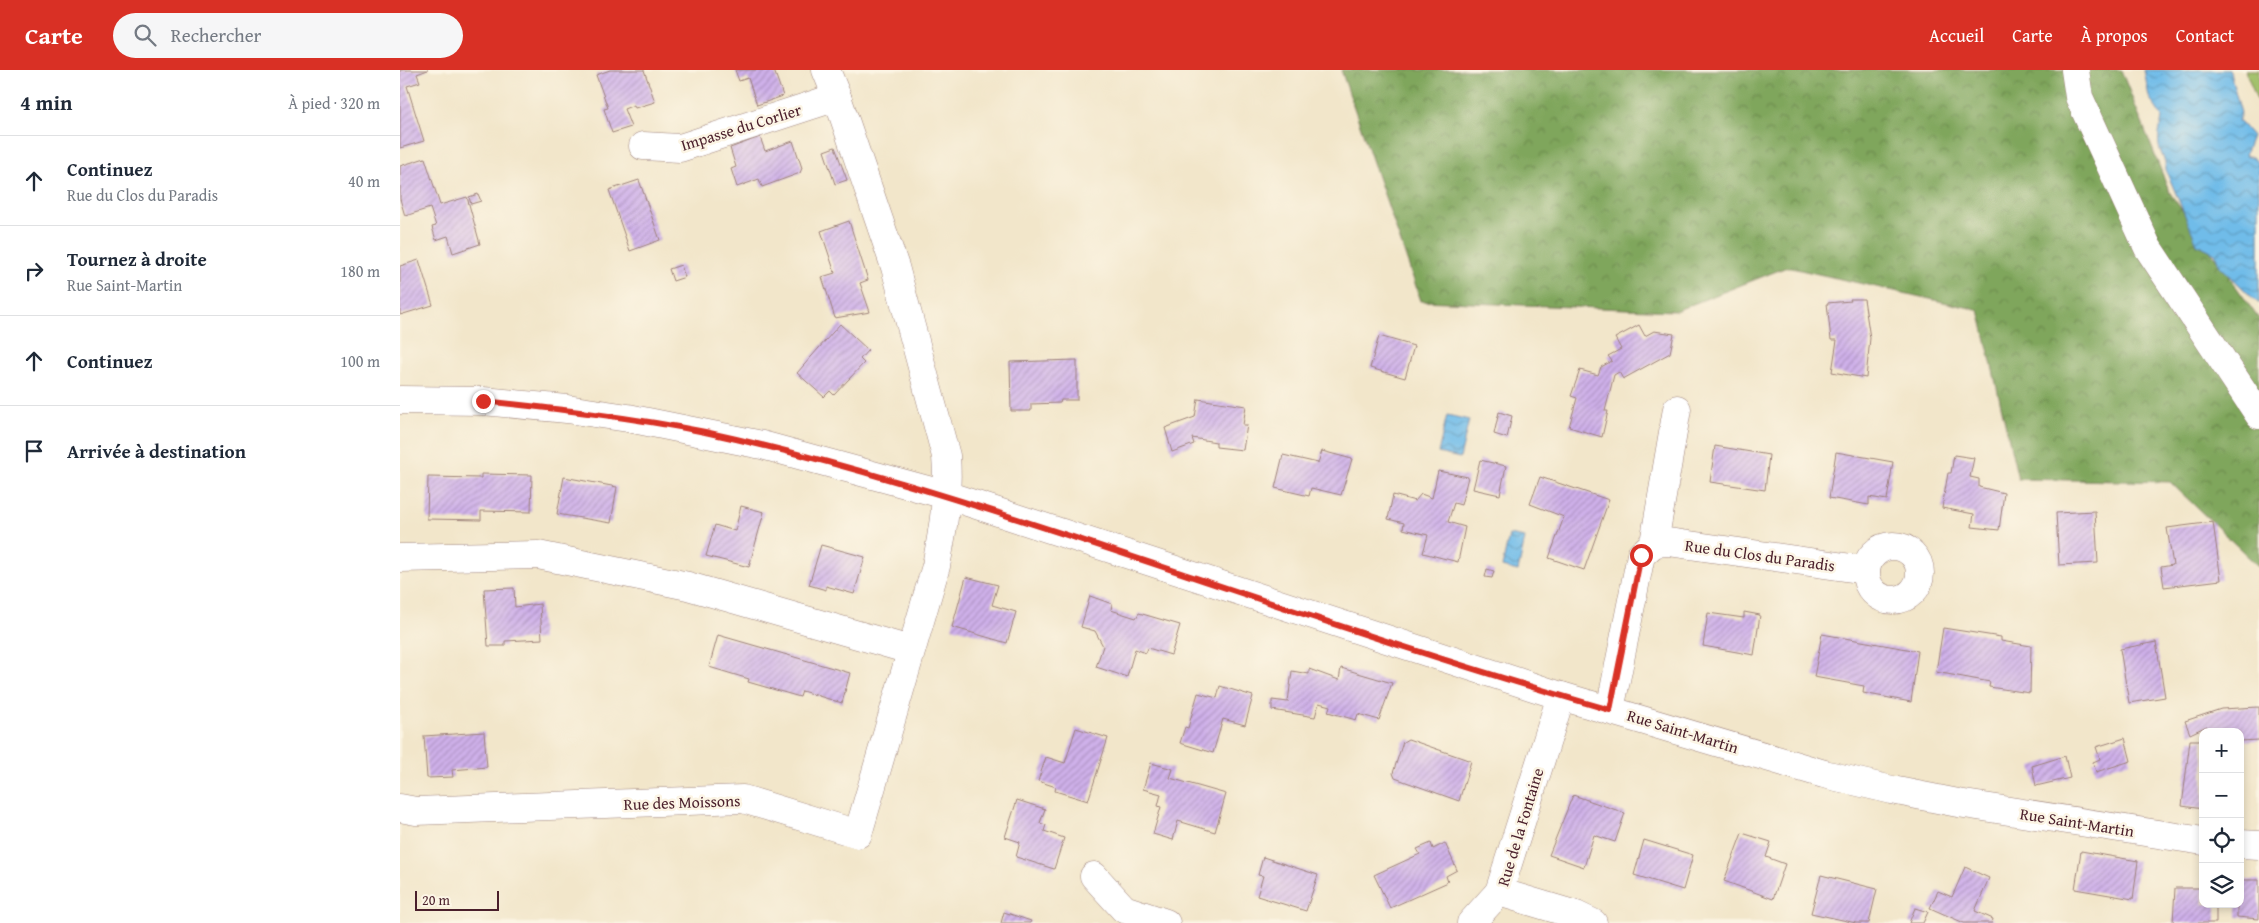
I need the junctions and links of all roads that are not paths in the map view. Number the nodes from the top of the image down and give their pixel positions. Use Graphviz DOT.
graph roads {
  1 [pos="826,70"];
  2 [pos="2075,70"];
  3 [pos="837,97"];
  4 [pos="643,146"];
  5 [pos="400,400"];
  6 [pos="1676,409"];
  7 [pos="2259,415"];
  8 [pos="946,495"];
  9 [pos="1654,543"];
  10 [pos="400,558"];
  11 [pos="1866,570"];
  12 [pos="910,650"];
  13 [pos="1561,696"];
  14 [pos="1610,710"];
  15 [pos="400,808"];
  16 [pos="2199,840"];
  17 [pos="2244,844"];
  18 [pos="2259,845"];
  19 [pos="1094,876"];
  20 [pos="1499,892"];
  21 [pos="1166,923"];
  22 [pos="1471,923"];
  23 [pos="1593,923"];
  1 -- 3 [label="street, Rue des Moissons"];
  2 -- 7 [label="street"];
  3 -- 4 [label="street, Impasse du Corlier"];
  3 -- 8 [label="street, Rue des Moissons"];
  5 -- 8 [label="street, Rue Saint-Martin"];
  6 -- 9 [label="street"];
  8 -- 12 [label="street, Rue des Moissons"];
  8 -- 13 [label="street, Rue Saint-Martin"];
  9 -- 11 [label="street, Rue du Clos du Paradis"];
  9 -- 14 [label="street"];
  10 -- 12 [label="street"];
  12 -- 15 [label="street, Rue des Moissons"];
  13 -- 14 [label="street, Rue Saint-Martin"];
  13 -- 20 [label="street, Rue de la Fontaine"];
  14 -- 16 [label="street, Rue Saint-Martin"];
  17 -- 18 [label="street"];
  19 -- 21 [label="street"];
  20 -- 22 [label="street"];
  20 -- 23 [label="street, Rue de la Fontaine"];
}
